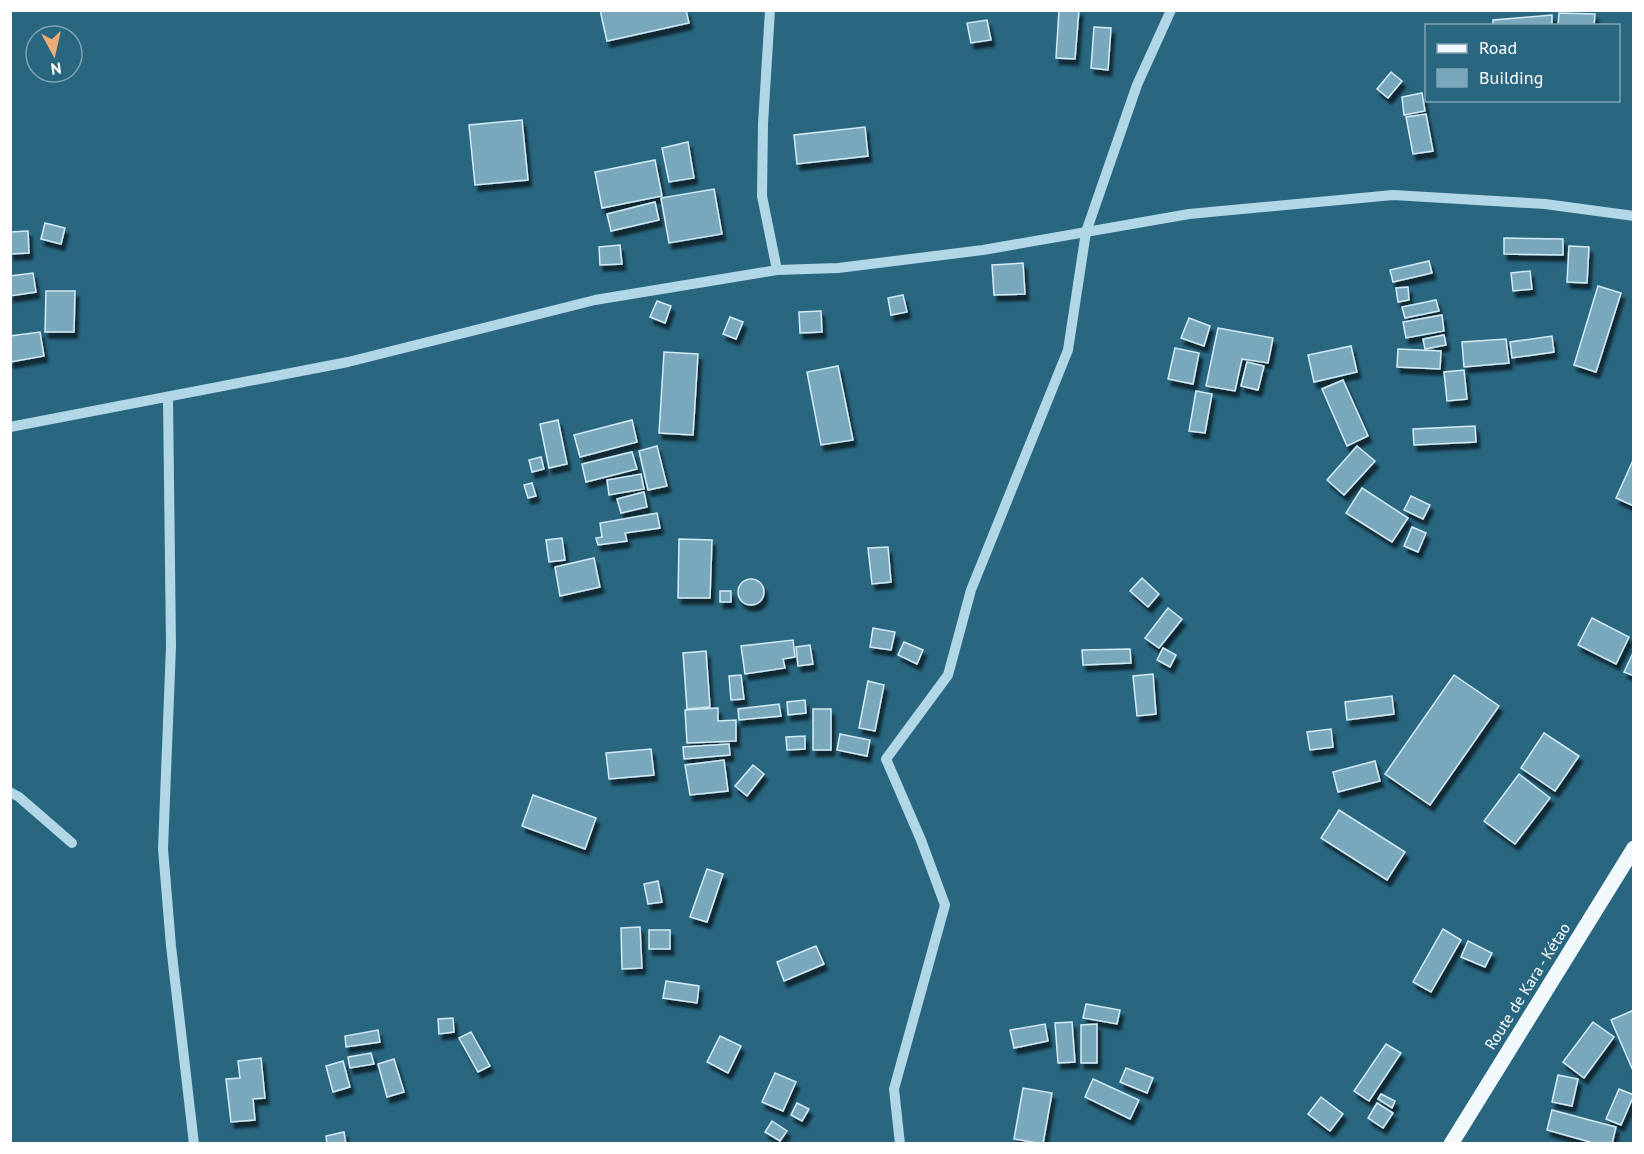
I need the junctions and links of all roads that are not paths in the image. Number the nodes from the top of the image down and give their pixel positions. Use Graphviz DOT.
graph roads {
  1 [pos="770,10"];
  2 [pos="1171,10"];
  3 [pos="1634,216"];
  4 [pos="1086,232"];
  5 [pos="777,270"];
  6 [pos="168,398"];
  7 [pos="10,427"];
  8 [pos="10,792"];
  9 [pos="72,843"];
  10 [pos="1634,848"];
  11 [pos="194,1143"];
  12 [pos="900,1143"];
  13 [pos="1451,1143"];
  1 -- 5 [label="street"];
  2 -- 4 [label="street"];
  3 -- 4 [label="street"];
  4 -- 5 [label="street"];
  4 -- 12 [label="street"];
  5 -- 6 [label="street"];
  6 -- 7 [label="street"];
  6 -- 11 [label="street"];
  8 -- 9 [label="street"];
  10 -- 13 [label="main road, Route de Kara - Kétao"];
}
